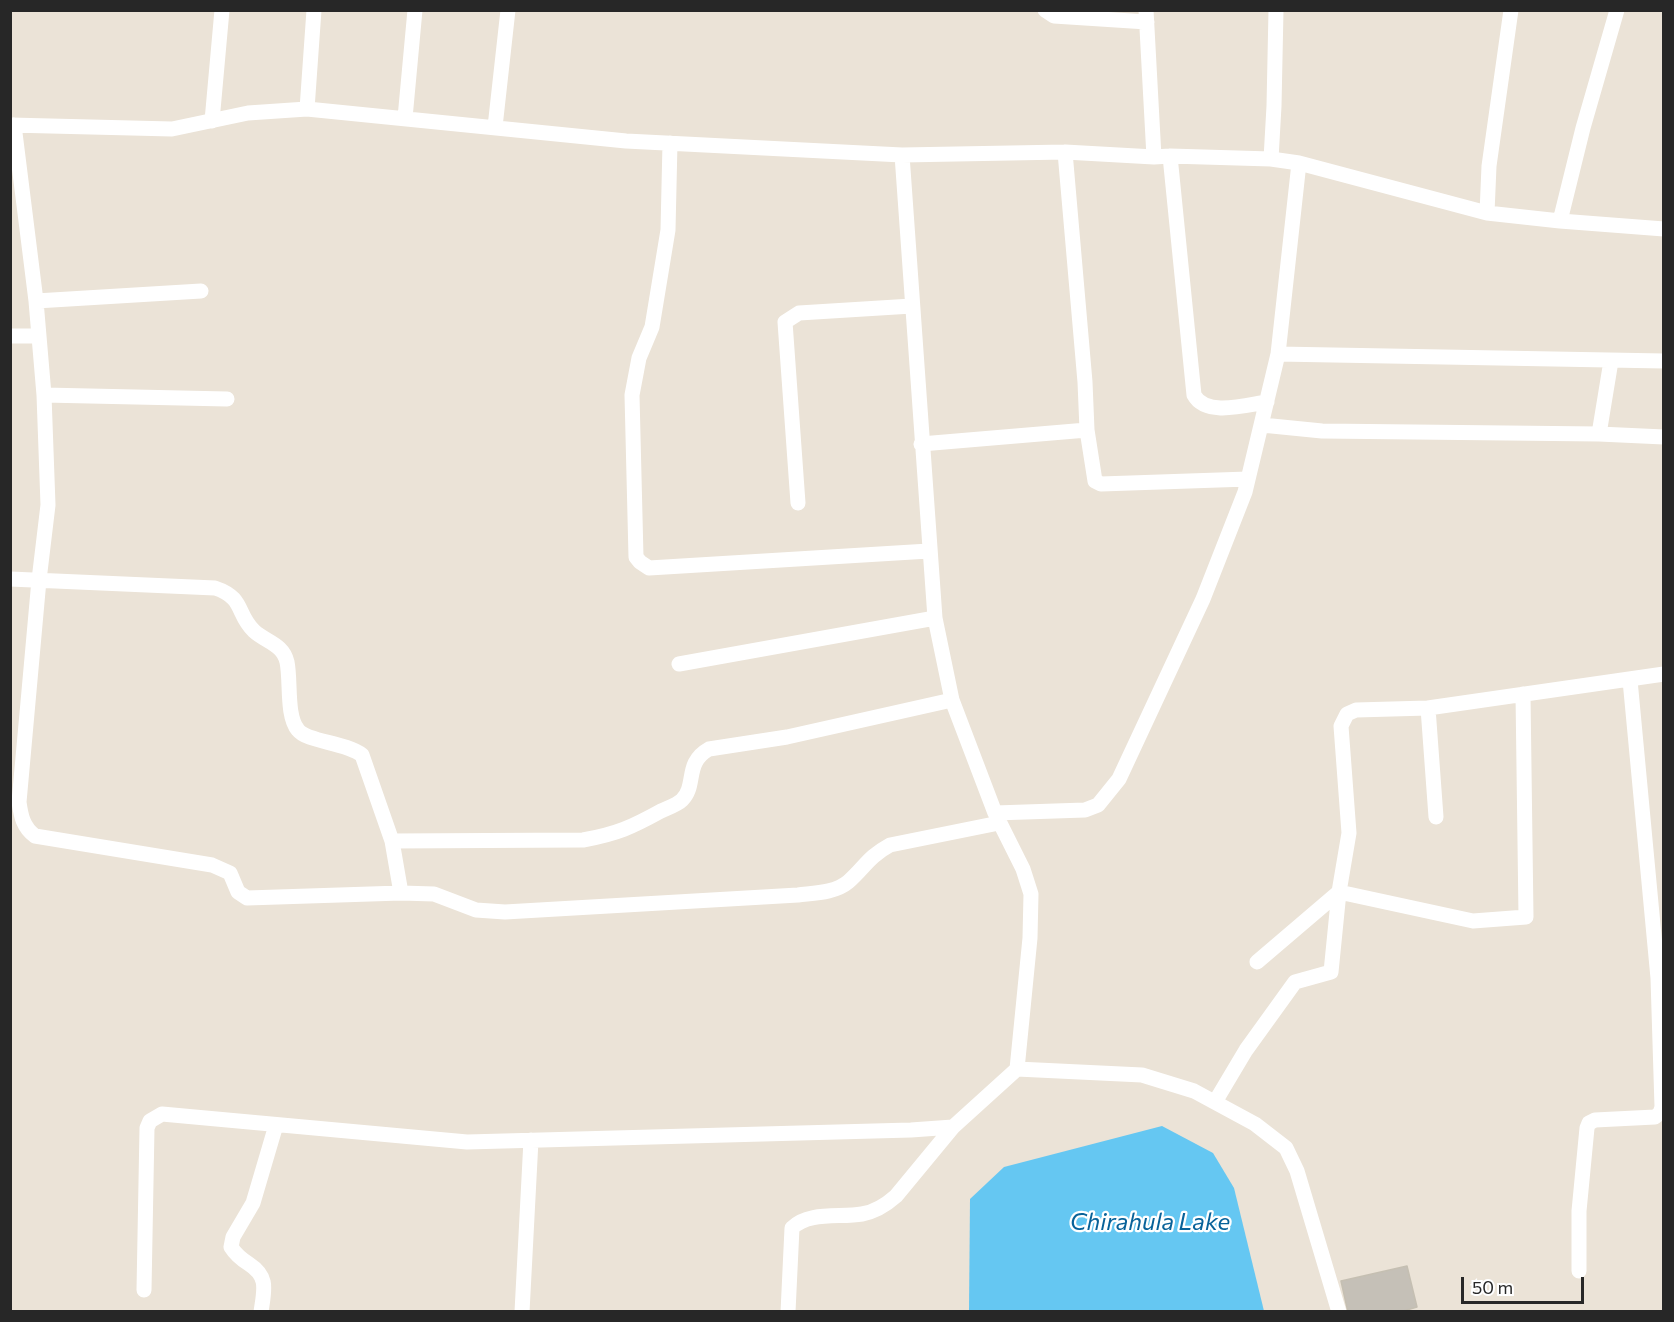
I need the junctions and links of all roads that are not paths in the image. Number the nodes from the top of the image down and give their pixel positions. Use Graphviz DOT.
graph roads {
  1 [pos="222,10"];
  2 [pos="314,10"];
  3 [pos="415,10"];
  4 [pos="508,10"];
  5 [pos="1046,10"];
  6 [pos="1276,10"];
  7 [pos="1511,10"];
  8 [pos="1617,10"];
  9 [pos="1147,16"];
  10 [pos="307,109"];
  11 [pos="405,118"];
  12 [pos="213,121"];
  13 [pos="12,125"];
  14 [pos="495,127"];
  15 [pos="670,144"];
  16 [pos="1065,152"];
  17 [pos="902,155"];
  18 [pos="1170,156"];
  19 [pos="1154,157"];
  20 [pos="1271,159"];
  21 [pos="1299,163"];
  22 [pos="1487,213"];
  23 [pos="1560,221"];
  24 [pos="1664,229"];
  25 [pos="201,291"];
  26 [pos="36,301"];
  27 [pos="912,306"];
  28 [pos="10,336"];
  29 [pos="39,336"];
  30 [pos="1278,354"];
  31 [pos="1611,362"];
  32 [pos="1664,362"];
  33 [pos="44,395"];
  34 [pos="227,399"];
  35 [pos="1267,402"];
  36 [pos="1262,425"];
  37 [pos="1087,430"];
  38 [pos="1599,434"];
  39 [pos="1664,437"];
  40 [pos="921,444"];
  41 [pos="1248,479"];
  42 [pos="798,503"];
  43 [pos="929,551"];
  44 [pos="10,579"];
  45 [pos="39,580"];
  46 [pos="935,618"];
  47 [pos="679,664"];
  48 [pos="1664,674"];
  49 [pos="1630,680"];
  50 [pos="1523,694"];
  51 [pos="952,700"];
  52 [pos="1428,708"];
  53 [pos="1436,817"];
  54 [pos="997,818"];
  55 [pos="392,842"];
  56 [pos="1340,892"];
  57 [pos="401,893"];
  58 [pos="1257,962"];
  59 [pos="1660,978"];
  60 [pos="1017,1069"];
  61 [pos="1215,1102"];
  62 [pos="276,1125"];
  63 [pos="953,1127"];
  64 [pos="531,1140"];
  65 [pos="1579,1271"];
  66 [pos="144,1290"];
  67 [pos="261,1311"];
  68 [pos="522,1311"];
  69 [pos="788,1311"];
  70 [pos="1339,1311"];
  1 -- 12 [label="street"];
  2 -- 10 [label="street"];
  3 -- 11 [label="street"];
  4 -- 14 [label="street"];
  5 -- 9 [label="street"];
  6 -- 20 [label="street"];
  7 -- 22 [label="street"];
  8 -- 23 [label="street"];
  9 -- 19 [label="street"];
  10 -- 11 [label="street"];
  10 -- 12 [label="street"];
  11 -- 14 [label="street"];
  12 -- 13 [label="street"];
  13 -- 26 [label="street"];
  14 -- 15 [label="street"];
  15 -- 17 [label="street"];
  15 -- 43 [label="street"];
  16 -- 17 [label="street"];
  16 -- 19 [label="street"];
  16 -- 37 [label="street"];
  17 -- 27 [label="street"];
  18 -- 19 [label="street"];
  18 -- 20 [label="street"];
  18 -- 35 [label="street"];
  20 -- 21 [label="street"];
  21 -- 22 [label="street"];
  21 -- 30 [label="street"];
  22 -- 23 [label="street"];
  23 -- 24 [label="street"];
  25 -- 26 [label="street"];
  26 -- 29 [label="street"];
  27 -- 40 [label="street"];
  27 -- 42 [label="street"];
  28 -- 29 [label="street"];
  29 -- 33 [label="street"];
  30 -- 31 [label="street"];
  30 -- 35 [label="street"];
  31 -- 32 [label="street"];
  31 -- 38 [label="street"];
  33 -- 34 [label="street"];
  33 -- 45 [label="street"];
  35 -- 36 [label="street"];
  36 -- 38 [label="street"];
  36 -- 41 [label="street"];
  37 -- 40 [label="street"];
  37 -- 41 [label="street"];
  38 -- 39 [label="street"];
  40 -- 43 [label="street"];
  41 -- 54 [label="street"];
  43 -- 46 [label="street"];
  44 -- 45 [label="street"];
  45 -- 55 [label="street"];
  45 -- 57 [label="street"];
  46 -- 47 [label="street"];
  46 -- 51 [label="street"];
  48 -- 49 [label="street"];
  49 -- 50 [label="street"];
  49 -- 59 [label="street"];
  50 -- 52 [label="street"];
  50 -- 56 [label="street"];
  51 -- 54 [label="street"];
  51 -- 55 [label="street"];
  52 -- 53 [label="street"];
  52 -- 56 [label="street"];
  54 -- 57 [label="street"];
  54 -- 60 [label="street"];
  55 -- 57 [label="street"];
  56 -- 58 [label="street"];
  56 -- 61 [label="street"];
  59 -- 65 [label="street"];
  60 -- 61 [label="street"];
  60 -- 63 [label="street"];
  61 -- 70 [label="street"];
  62 -- 64 [label="street"];
  62 -- 66 [label="street"];
  62 -- 67 [label="street"];
  63 -- 64 [label="street"];
  63 -- 69 [label="street"];
  64 -- 68 [label="street"];
}
